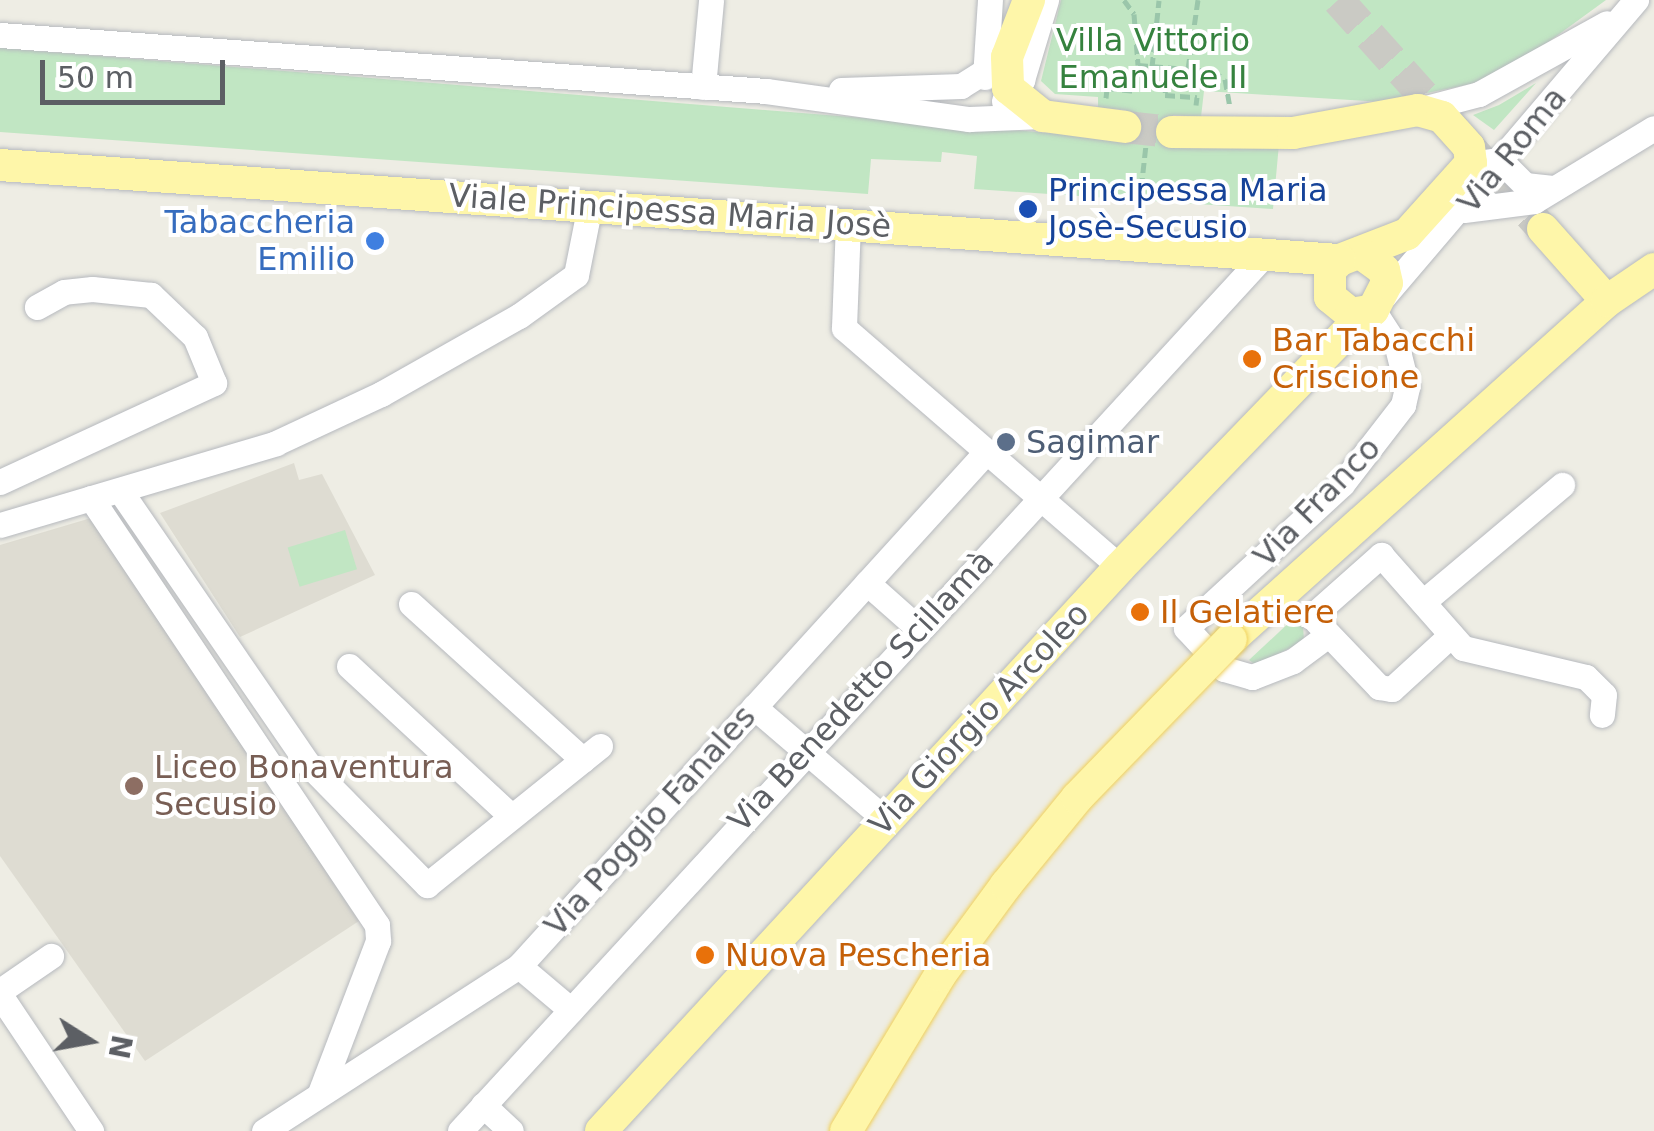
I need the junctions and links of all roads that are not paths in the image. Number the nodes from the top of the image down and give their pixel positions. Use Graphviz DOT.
graph roads {
  1 [pos="711,0"];
  2 [pos="990,0"];
  3 [pos="1029,0"];
  4 [pos="1046,0"];
  5 [pos="1630,6"];
  6 [pos="0,35"];
  7 [pos="996,67"];
  8 [pos="702,86"];
  9 [pos="766,91"];
  10 [pos="1014,93"];
  11 [pos="1418,110"];
  12 [pos="1042,116"];
  13 [pos="969,119"];
  14 [pos="1654,128"];
  15 [pos="1486,162"];
  16 [pos="0,166"];
  17 [pos="1560,188"];
  18 [pos="590,204"];
  19 [pos="1464,210"];
  20 [pos="848,223"];
  21 [pos="1543,229"];
  22 [pos="1265,254"];
  23 [pos="1351,257"];
  24 [pos="1649,272"];
  25 [pos="1608,301"];
  26 [pos="1374,306"];
  27 [pos="37,307"];
  28 [pos="986,452"];
  29 [pos="0,482"];
  30 [pos="1562,485"];
  31 [pos="121,492"];
  32 [pos="1038,497"];
  33 [pos="91,498"];
  34 [pos="0,525"];
  35 [pos="1120,567"];
  36 [pos="867,583"];
  37 [pos="1286,590"];
  38 [pos="1423,602"];
  39 [pos="411,604"];
  40 [pos="1320,626"];
  41 [pos="919,629"];
  42 [pos="1451,635"];
  43 [pos="349,666"];
  44 [pos="754,707"];
  45 [pos="1602,715"];
  46 [pos="805,750"];
  47 [pos="511,816"];
  48 [pos="886,820"];
  49 [pos="51,956"];
  50 [pos="519,966"];
  51 [pos="0,993"];
  52 [pos="571,1010"];
  53 [pos="320,1093"];
  54 [pos="483,1106"];
  55 [pos="91,1131"];
  56 [pos="264,1131"];
  57 [pos="460,1131"];
  58 [pos="511,1131"];
  59 [pos="600,1131"];
  60 [pos="846,1131"];
  1 -- 8 [label="street"];
  2 -- 7 [label="street"];
  3 -- 7 [label="main road"];
  4 -- 10 [label="street"];
  5 -- 11 [label="street"];
  5 -- 15 [label="street, Via Roma"];
  6 -- 8 [label="street"];
  7 -- 9 [label="street"];
  7 -- 10 [label="main road"];
  8 -- 9 [label="street"];
  9 -- 13 [label="street"];
  10 -- 12 [label="main road"];
  10 -- 13 [label="street"];
  11 -- 12 [label="main road"];
  11 -- 15 [label="main road"];
  12 -- 13 [label="street"];
  14 -- 17 [label="street"];
  15 -- 17 [label="street"];
  15 -- 19 [label="street, Via Roma"];
  15 -- 23 [label="main road"];
  16 -- 18 [label="main road, Viale Principessa Maria Josè"];
  17 -- 19 [label="street"];
  18 -- 20 [label="main road, Viale Principessa Maria Josè"];
  18 -- 31 [label="street"];
  19 -- 26 [label="street, Via Roma"];
  20 -- 22 [label="main road, Viale Principessa Maria Josè"];
  20 -- 28 [label="street"];
  21 -- 25 [label="main road"];
  22 -- 23 [label="main road, Viale Principessa Maria Josè"];
  22 -- 32 [label="street, Via Benedetto Scillamà"];
  23 -- 26 [label="main road"];
  23 -- 26 [label="main road"];
  24 -- 25 [label="main road"];
  25 -- 37 [label="main road"];
  26 -- 35 [label="main road, Via Giorgio Arcoleo"];
  26 -- 40 [label="street, Via Franco"];
  27 -- 29 [label="street"];
  28 -- 32 [label="street"];
  28 -- 36 [label="street, Via Poggio Fanales"];
  30 -- 38 [label="street"];
  31 -- 33 [label="street"];
  31 -- 47 [label="street"];
  32 -- 35 [label="street"];
  32 -- 41 [label="street, Via Benedetto Scillamà"];
  33 -- 34 [label="street"];
  33 -- 53 [label="street"];
  35 -- 48 [label="main road, Via Giorgio Arcoleo"];
  36 -- 41 [label="street"];
  36 -- 44 [label="street, Via Poggio Fanales"];
  37 -- 40 [label="street"];
  37 -- 60 [label="main road, bridge"];
  38 -- 40 [label="street"];
  38 -- 42 [label="street"];
  39 -- 47 [label="street"];
  40 -- 42 [label="street"];
  41 -- 46 [label="street, Via Benedetto Scillamà"];
  42 -- 45 [label="street"];
  43 -- 47 [label="street"];
  44 -- 46 [label="street"];
  44 -- 50 [label="street, Via Poggio Fanales"];
  46 -- 48 [label="street"];
  46 -- 52 [label="street, Via Benedetto Scillamà"];
  48 -- 59 [label="main road, Via Giorgio Arcoleo"];
  49 -- 51 [label="street"];
  50 -- 52 [label="street"];
  50 -- 53 [label="street, Via Poggio Fanales"];
  51 -- 55 [label="street"];
  52 -- 54 [label="street, Via Benedetto Scillamà"];
  53 -- 56 [label="street, Via Poggio Fanales"];
  54 -- 57 [label="street, Via Benedetto Scillamà"];
  54 -- 58 [label="street"];
}
